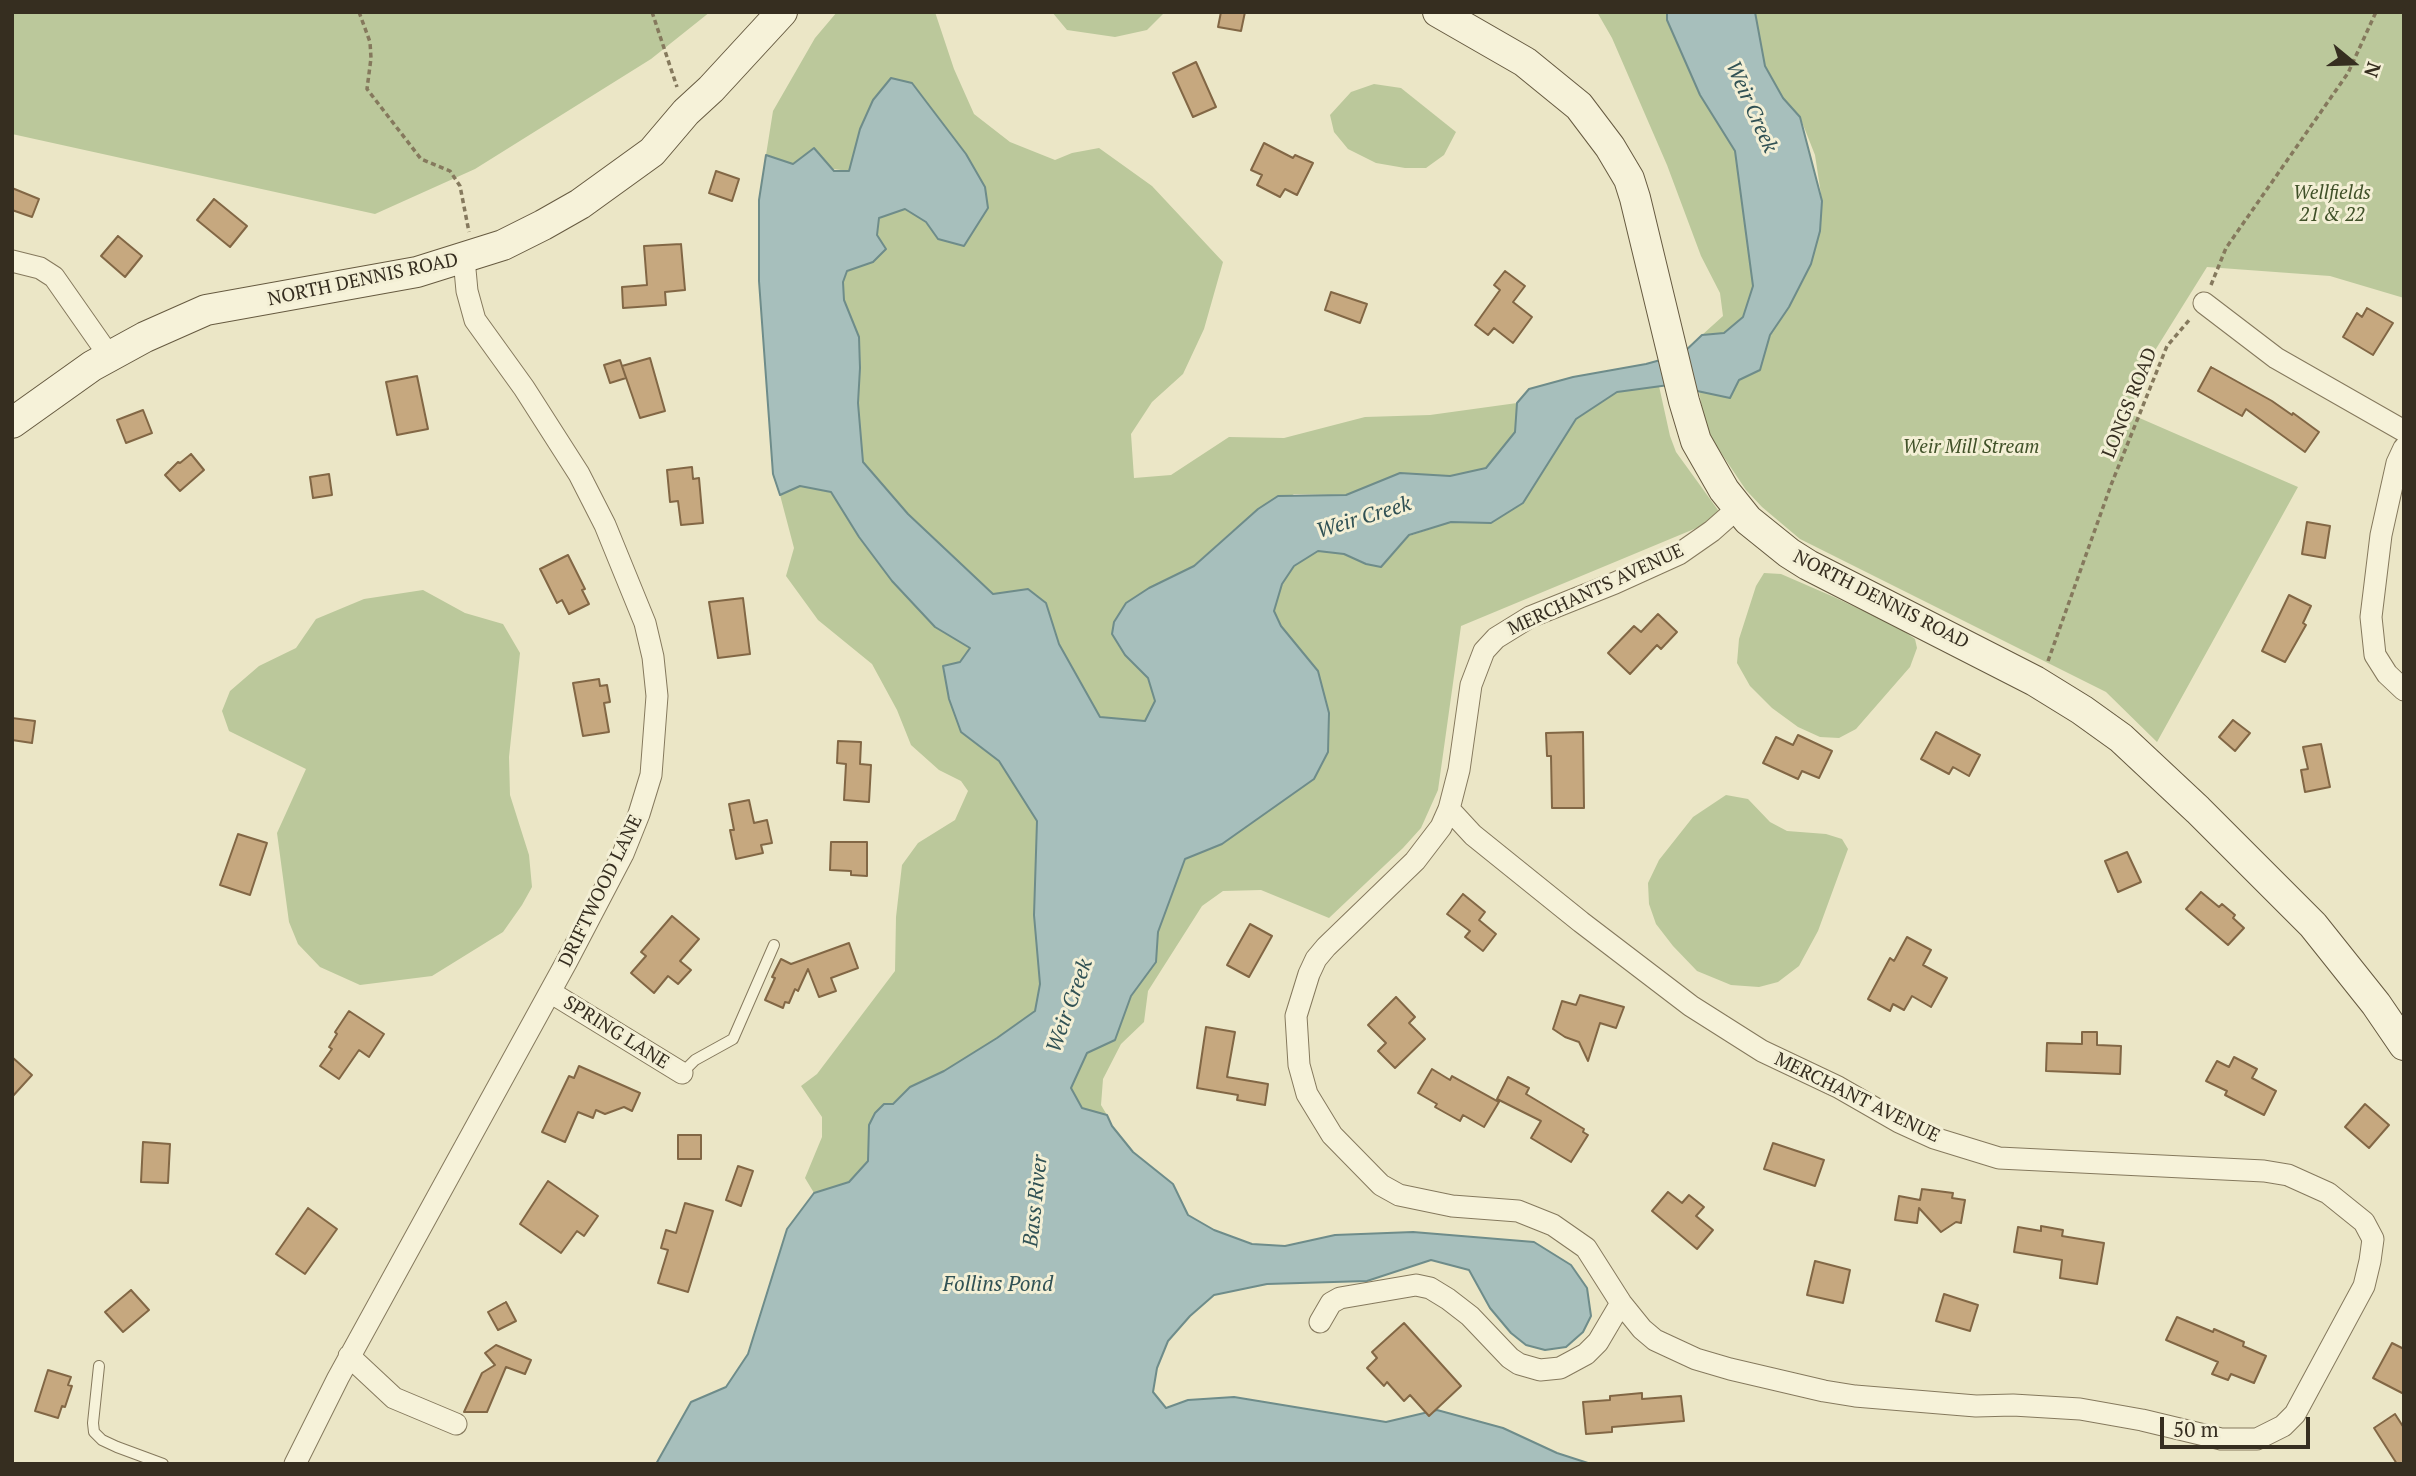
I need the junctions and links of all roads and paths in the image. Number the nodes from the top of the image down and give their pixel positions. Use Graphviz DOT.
graph roads {
  1 [pos="359,12"];
  2 [pos="652,12"];
  3 [pos="782,12"];
  4 [pos="1438,12"];
  5 [pos="2375,12"];
  6 [pos="686,112"];
  7 [pos="469,257"];
  8 [pos="12,261"];
  9 [pos="2204,303"];
  10 [pos="110,356"];
  11 [pos="12,423"];
  12 [pos="2404,431"];
  13 [pos="2404,448"];
  14 [pos="1738,508"];
  15 [pos="2040,684"];
  16 [pos="2404,690"];
  17 [pos="1449,808"];
  18 [pos="774,945"];
  19 [pos="550,992"];
  20 [pos="2402,1039"];
  21 [pos="682,1073"];
  22 [pos="1621,1303"];
  23 [pos="1320,1322"];
  24 [pos="349,1356"];
  25 [pos="99,1366"];
  26 [pos="456,1424"];
  27 [pos="163,1464"];
  28 [pos="295,1464"];
  1 -- 7 [label="path"];
  2 -- 6 [label="path"];
  3 -- 6 [label="main road, NORTH DENNIS ROAD"];
  4 -- 14 [label="main road, NORTH DENNIS ROAD"];
  5 -- 9 [label="path, LONGS ROAD"];
  6 -- 7 [label="main road, NORTH DENNIS ROAD"];
  7 -- 10 [label="main road, NORTH DENNIS ROAD"];
  7 -- 19 [label="street, DRIFTWOOD LANE"];
  8 -- 10 [label="street"];
  9 -- 12 [label="street"];
  9 -- 15 [label="path, LONGS ROAD"];
  10 -- 11 [label="main road, NORTH DENNIS ROAD"];
  13 -- 16 [label="street"];
  14 -- 15 [label="main road, NORTH DENNIS ROAD"];
  14 -- 17 [label="street, MERCHANTS AVENUE"];
  15 -- 20 [label="main road, NORTH DENNIS ROAD"];
  17 -- 22 [label="street, MERCHANT AVENUE"];
  17 -- 22 [label="street, MERCHANT AVENUE"];
  18 -- 21 [label="lane"];
  19 -- 21 [label="street, SPRING LANE"];
  19 -- 24 [label="street, DRIFTWOOD LANE"];
  22 -- 23 [label="street"];
  24 -- 26 [label="street"];
  24 -- 28 [label="street, DRIFTWOOD LANE"];
  25 -- 27 [label="lane"];
}
